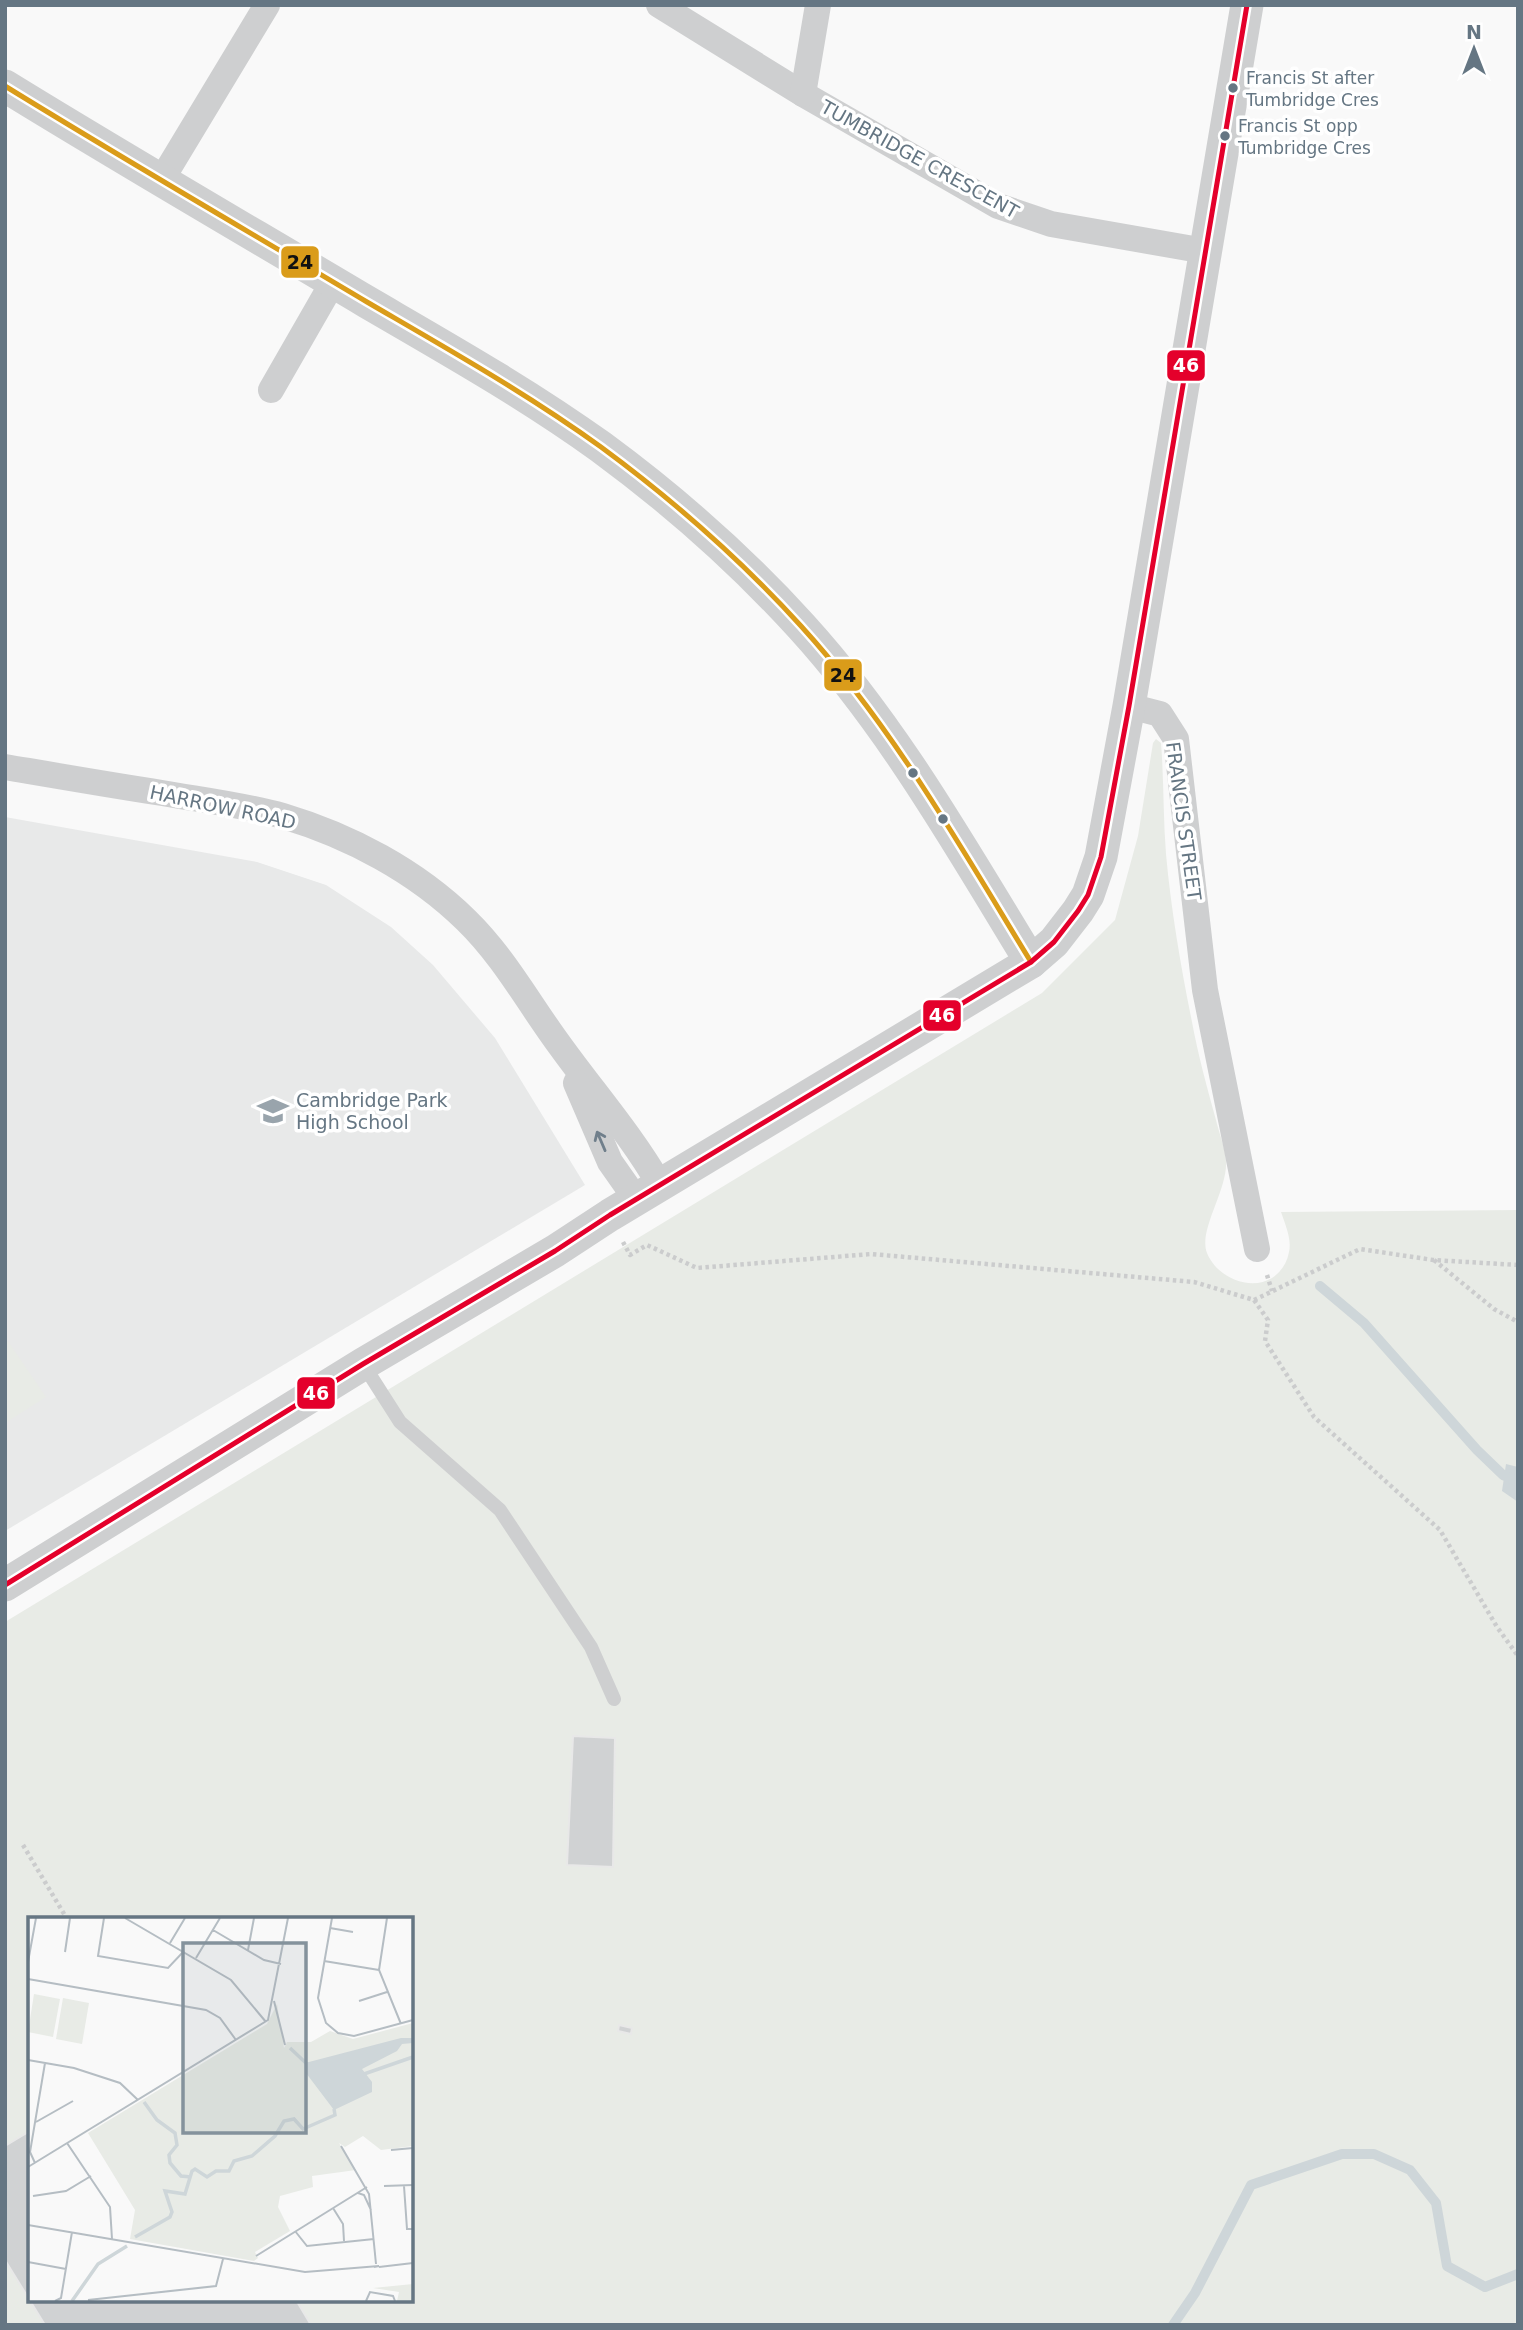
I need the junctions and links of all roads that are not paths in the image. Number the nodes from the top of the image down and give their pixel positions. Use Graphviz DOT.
graph roads {
  1 [pos="267,5"];
  2 [pos="659,5"];
  3 [pos="818,5"];
  4 [pos="1247,5"];
  5 [pos="803,94"];
  6 [pos="9,95"];
  7 [pos="162,179"];
  8 [pos="1205,251"];
  9 [pos="333,282"];
  10 [pos="271,390"];
  11 [pos="1129,706"];
  12 [pos="5,767"];
  13 [pos="1031,962"];
  14 [pos="635,1200"];
  15 [pos="1257,1249"];
  16 [pos="363,1364"];
  17 [pos="5,1585"];
  18 [pos="614,1699"];
  1 -- 7 [label="street"];
  2 -- 5 [label="street, TUMBRIDGE CRESCENT"];
  3 -- 5 [label="street"];
  4 -- 8 [label="street"];
  5 -- 8 [label="street, TUMBRIDGE CRESCENT"];
  6 -- 7 [label="street"];
  7 -- 9 [label="street"];
  8 -- 11 [label="street"];
  9 -- 10 [label="street"];
  9 -- 13 [label="street"];
  11 -- 13 [label="street"];
  11 -- 15 [label="street, FRANCIS STREET"];
  12 -- 14 [label="street, HARROW ROAD"];
  13 -- 14 [label="street"];
  14 -- 16 [label="street"];
  16 -- 17 [label="street"];
  16 -- 18 [label="lane"];
}
